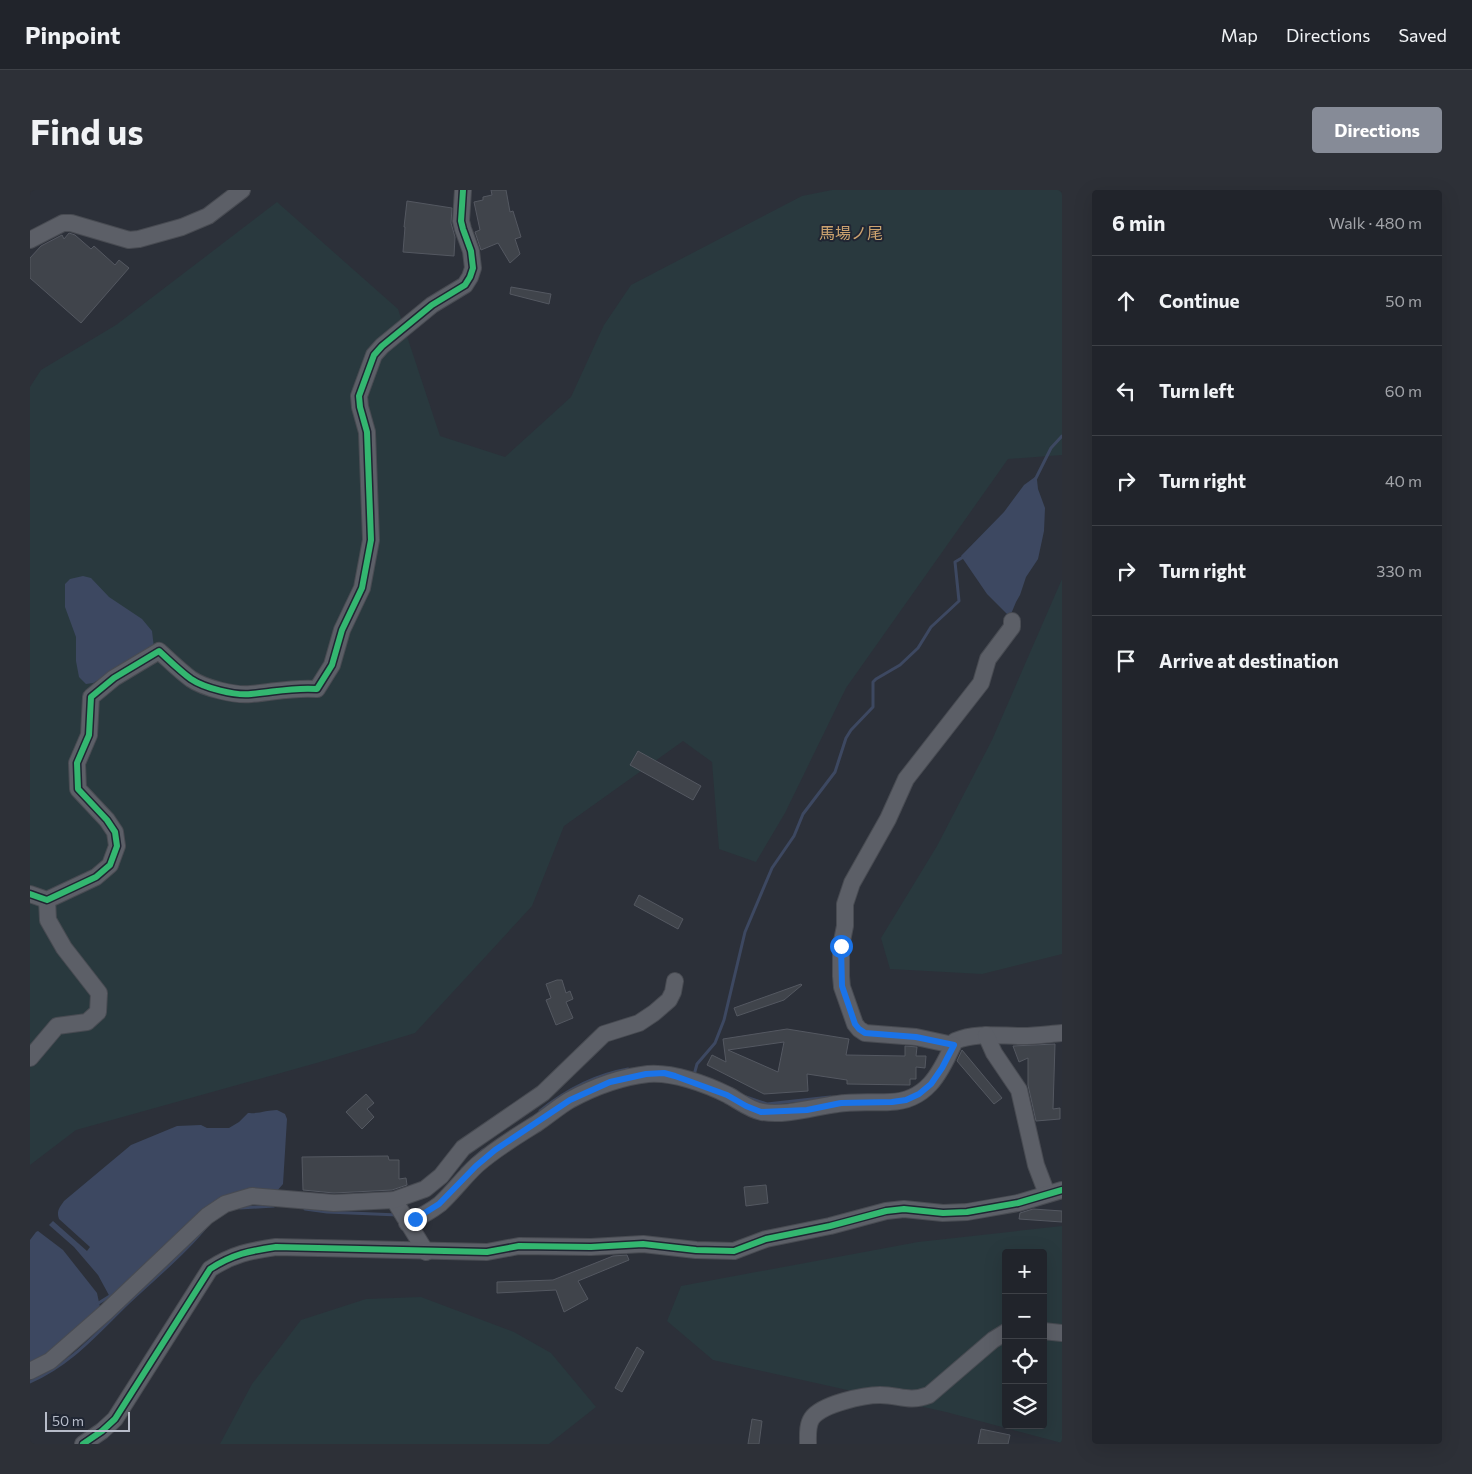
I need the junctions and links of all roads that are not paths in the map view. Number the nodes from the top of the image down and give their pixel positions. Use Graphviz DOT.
graph roads {
  1 [pos="242,190"];
  2 [pos="463,190"];
  3 [pos="30,240"];
  4 [pos="1012,621"];
  5 [pos="30,894"];
  6 [pos="47,900"];
  7 [pos="675,981"];
  8 [pos="1062,1032"];
  9 [pos="986,1035"];
  10 [pos="947,1043"];
  11 [pos="30,1058"];
  12 [pos="555,1098"];
  13 [pos="1054,1192"];
  14 [pos="401,1212"];
  15 [pos="426,1252"];
  16 [pos="1047,1331"];
  17 [pos="1062,1333"];
  18 [pos="1002,1334"];
  19 [pos="30,1372"];
  20 [pos="83,1444"];
  21 [pos="808,1444"];
  1 -- 3 [label="street"];
  2 -- 6 [label="street"];
  4 -- 10 [label="street"];
  5 -- 6 [label="street"];
  6 -- 11 [label="street"];
  7 -- 12 [label="street"];
  8 -- 9 [label="street"];
  9 -- 10 [label="street"];
  9 -- 13 [label="street"];
  10 -- 12 [label="street"];
  12 -- 14 [label="street"];
  12 -- 14 [label="street"];
  13 -- 15 [label="street"];
  14 -- 15 [label="street"];
  14 -- 19 [label="street"];
  15 -- 20 [label="street"];
  16 -- 17 [label="street"];
  18 -- 21 [label="street"];
}
